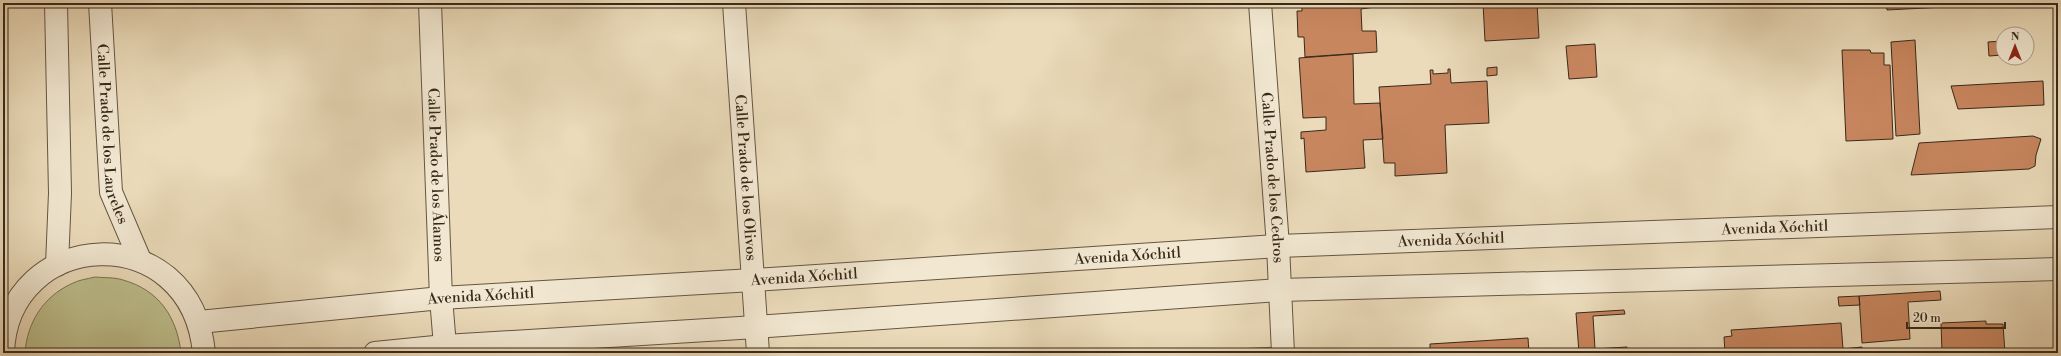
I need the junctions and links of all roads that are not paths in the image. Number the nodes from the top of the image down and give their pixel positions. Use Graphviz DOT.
graph roads {
  1 [pos="56,3"];
  2 [pos="100,3"];
  3 [pos="430,3"];
  4 [pos="734,3"];
  5 [pos="1260,3"];
  6 [pos="2058,217"];
  7 [pos="1278,246"];
  8 [pos="140,260"];
  9 [pos="57,265"];
  10 [pos="2058,269"];
  11 [pos="753,280"];
  12 [pos="1280,290"];
  13 [pos="441,298"];
  14 [pos="199,322"];
  15 [pos="756,328"];
  16 [pos="445,346"];
  17 [pos="3,347"];
  18 [pos="204,353"];
  19 [pos="376,353"];
  20 [pos="758,353"];
  21 [pos="1283,353"];
  1 -- 9 [label="street"];
  2 -- 8 [label="street, Calle Prado de los Laureles"];
  3 -- 13 [label="street, Calle Prado de los Álamos"];
  4 -- 11 [label="street, Calle Prado de los Olivos"];
  5 -- 7 [label="street, Calle Prado de los Cedros"];
  6 -- 7 [label="street, Avenida Xóchitl"];
  7 -- 11 [label="street, Avenida Xóchitl"];
  7 -- 12 [label="street, Calle Prado de los Cedros"];
  8 -- 9 [label="street"];
  8 -- 14 [label="street"];
  9 -- 17 [label="street"];
  10 -- 12 [label="street"];
  11 -- 13 [label="street, Avenida Xóchitl"];
  11 -- 15 [label="street, Calle Prado de los Olivos"];
  12 -- 15 [label="street"];
  12 -- 21 [label="street, Calle Prado de los Cedros"];
  13 -- 14 [label="street, Avenida Xóchitl"];
  13 -- 16 [label="street, Calle Prado de los Álamos"];
  14 -- 18 [label="street"];
  15 -- 16 [label="street"];
  15 -- 20 [label="street, Calle Prado de los Olivos"];
  16 -- 19 [label="street"];
}
